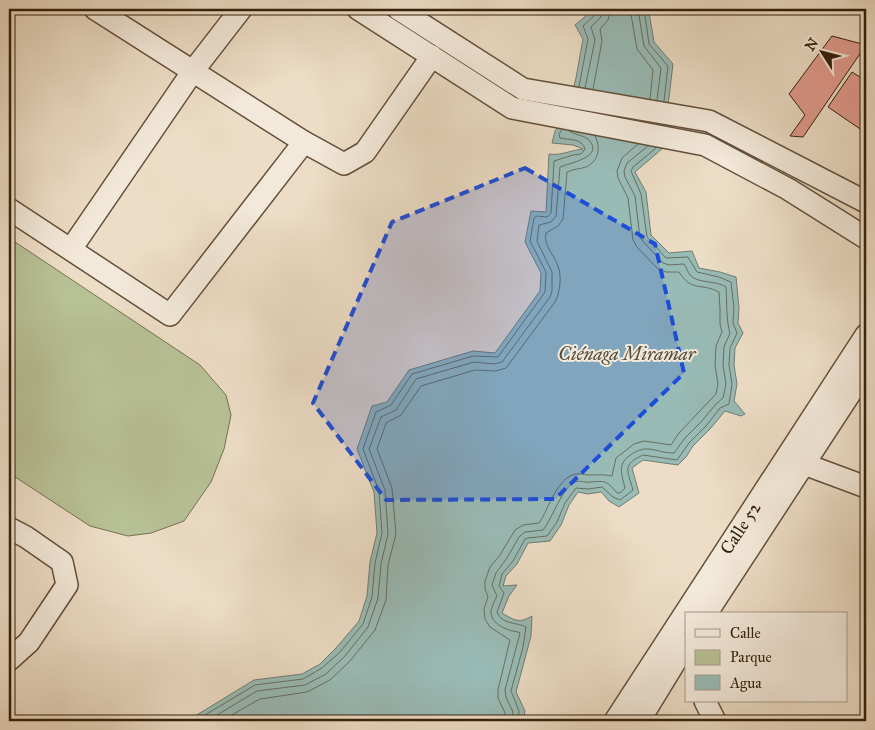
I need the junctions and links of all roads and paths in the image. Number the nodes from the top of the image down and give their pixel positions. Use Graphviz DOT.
graph roads {
  1 [pos="95,9"];
  2 [pos="241,9"];
  3 [pos="358,9"];
  4 [pos="398,9"];
  5 [pos="432,56"];
  6 [pos="193,71"];
  7 [pos="304,142"];
  8 [pos="866,202"];
  9 [pos="9,209"];
  10 [pos="866,238"];
  11 [pos="71,249"];
  12 [pos="866,335"];
  13 [pos="866,369"];
  14 [pos="804,464"];
  15 [pos="866,487"];
  16 [pos="9,528"];
  17 [pos="685,612"];
  18 [pos="685,612"];
  19 [pos="707,612"];
  20 [pos="684,656"];
  21 [pos="9,660"];
  22 [pos="706,702"];
  23 [pos="615,721"];
  24 [pos="639,721"];
  25 [pos="715,721"];
  1 -- 6 [label="street"];
  2 -- 6 [label="street"];
  3 -- 5 [label="street"];
  4 -- 8 [label="street"];
  5 -- 7 [label="street"];
  5 -- 10 [label="street"];
  6 -- 7 [label="street"];
  6 -- 11 [label="street"];
  7 -- 11 [label="street"];
  9 -- 11 [label="street"];
  12 -- 17 [label="street, Calle 52"];
  13 -- 14 [label="street, Calle 52"];
  14 -- 15 [label="street"];
  14 -- 19 [label="street, Calle 52"];
  16 -- 21 [label="street"];
  18 -- 23 [label="street, Calle 52"];
  20 -- 24 [label="street"];
  22 -- 25 [label="street"];
}
